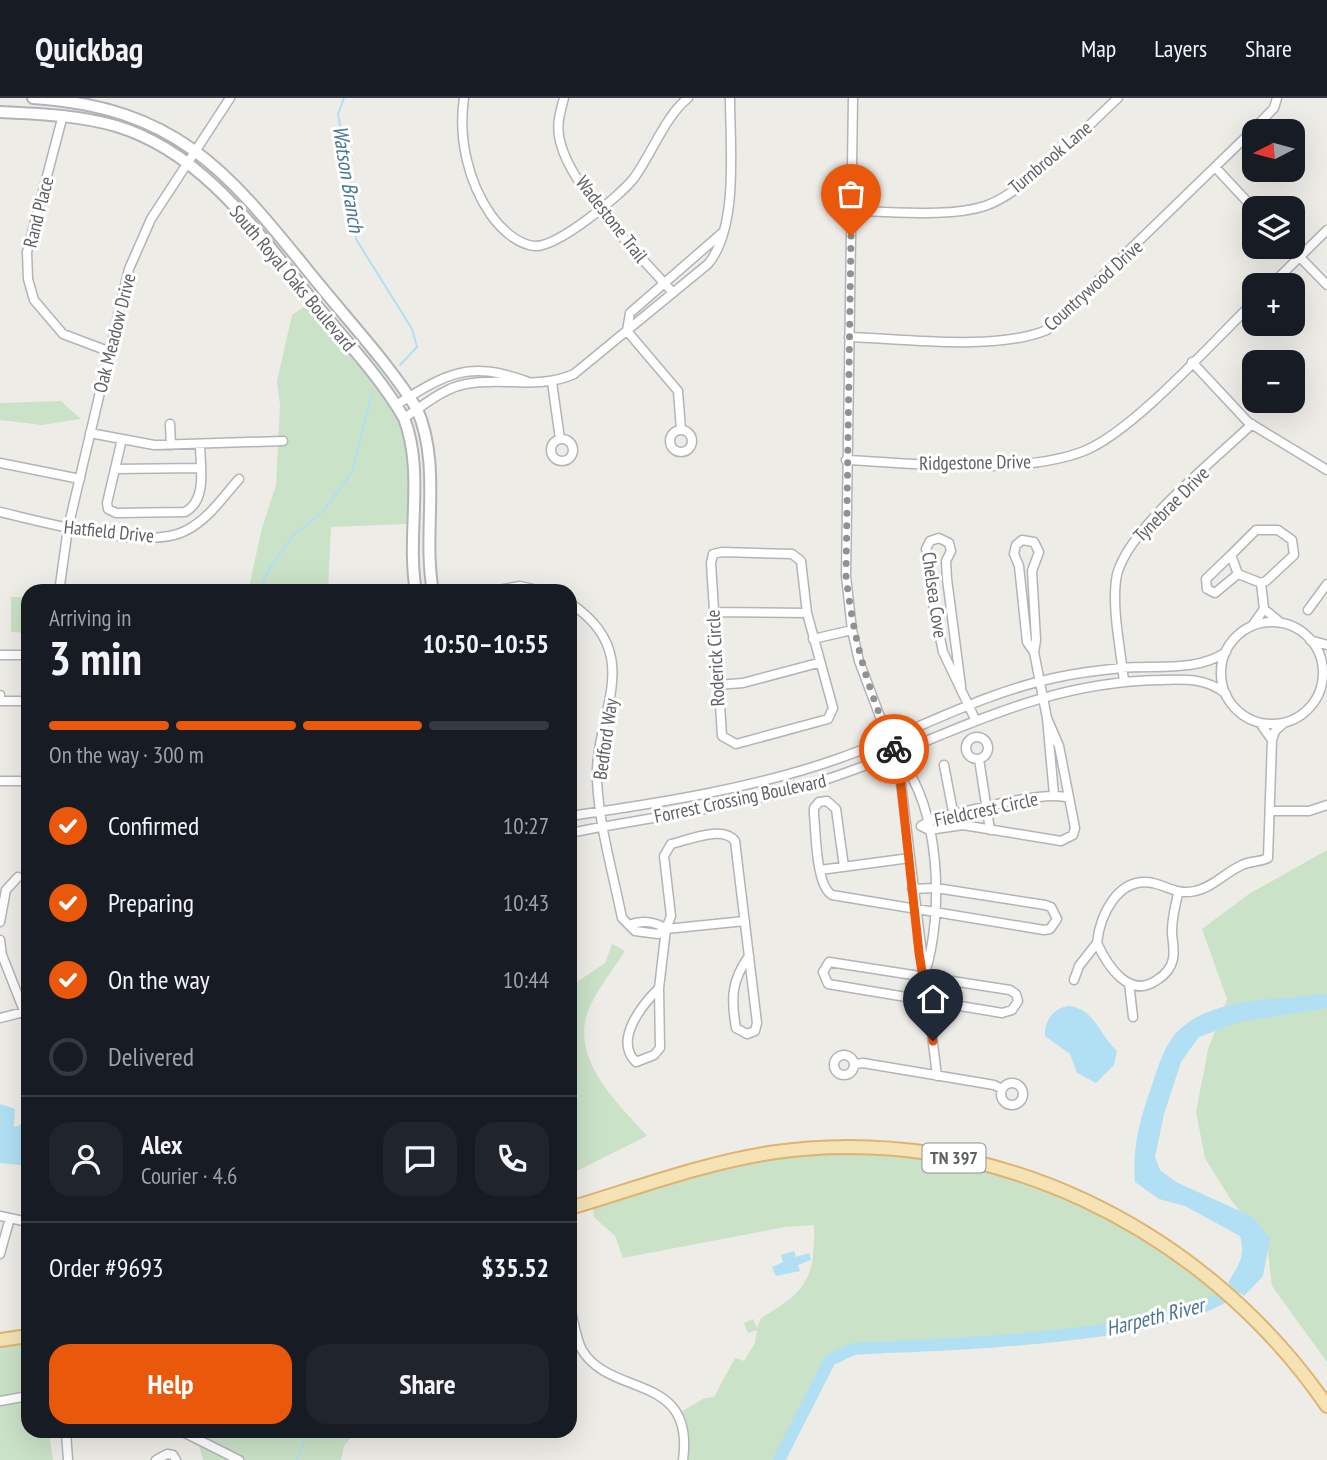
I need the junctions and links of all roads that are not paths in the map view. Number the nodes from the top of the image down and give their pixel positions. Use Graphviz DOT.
graph roads {
  1 [pos="33,98"];
  2 [pos="230,98"];
  3 [pos="464,98"];
  4 [pos="564,98"];
  5 [pos="688,98"];
  6 [pos="730,98"];
  7 [pos="853,98"];
  8 [pos="1118,98"];
  9 [pos="1277,98"];
  10 [pos="0,112"];
  11 [pos="63,115"];
  12 [pos="195,150"];
  13 [pos="187,163"];
  14 [pos="1215,167"];
  15 [pos="1242,196"];
  16 [pos="599,209"];
  17 [pos="851,211"];
  18 [pos="1327,230"];
  19 [pos="724,231"];
  20 [pos="1305,252"];
  21 [pos="1298,259"];
  22 [pos="1302,259"];
  23 [pos="1283,273"];
  24 [pos="666,284"];
  25 [pos="1327,285"];
  26 [pos="673,293"];
  27 [pos="1242,314"];
  28 [pos="626,331"];
  29 [pos="849,337"];
  30 [pos="108,351"];
  31 [pos="1192,362"];
  32 [pos="552,382"];
  33 [pos="532,383"];
  34 [pos="409,397"];
  35 [pos="396,405"];
  36 [pos="417,409"];
  37 [pos="404,418"];
  38 [pos="170,424"];
  39 [pos="1252,424"];
  40 [pos="681,430"];
  41 [pos="90,433"];
  42 [pos="122,439"];
  43 [pos="560,439"];
  44 [pos="283,441"];
  45 [pos="200,444"];
  46 [pos="171,445"];
  47 [pos="846,460"];
  48 [pos="0,463"];
  49 [pos="200,468"];
  50 [pos="115,469"];
  51 [pos="1327,470"];
  52 [pos="239,478"];
  53 [pos="80,479"];
  54 [pos="0,513"];
  55 [pos="68,528"];
  56 [pos="1231,555"];
  57 [pos="946,565"];
  58 [pos="930,566"];
  59 [pos="1019,566"];
  60 [pos="1033,566"];
  61 [pos="1238,574"];
  62 [pos="1261,583"];
  63 [pos="60,584"];
  64 [pos="415,584"];
  65 [pos="432,584"];
  66 [pos="1327,584"];
  67 [pos="577,609"];
  68 [pos="1264,609"];
  69 [pos="1308,610"];
  70 [pos="713,612"];
  71 [pos="807,612"];
  72 [pos="953,622"];
  73 [pos="1280,623"];
  74 [pos="937,625"];
  75 [pos="1250,627"];
  76 [pos="852,630"];
  77 [pos="813,639"];
  78 [pos="1310,640"];
  79 [pos="1327,645"];
  80 [pos="1034,652"];
  81 [pos="1226,652"];
  82 [pos="0,655"];
  83 [pos="21,655"];
  84 [pos="1327,658"];
  85 [pos="818,663"];
  86 [pos="1122,668"];
  87 [pos="1323,672"];
  88 [pos="1040,682"];
  89 [pos="1124,682"];
  90 [pos="716,685"];
  91 [pos="961,686"];
  92 [pos="1226,694"];
  93 [pos="0,695"];
  94 [pos="1042,697"];
  95 [pos="21,701"];
  96 [pos="969,706"];
  97 [pos="1047,718"];
  98 [pos="975,719"];
  99 [pos="1261,723"];
  100 [pos="1284,723"];
  101 [pos="890,740"];
  102 [pos="1272,740"];
  103 [pos="896,754"];
  104 [pos="979,759"];
  105 [pos="944,765"];
  106 [pos="0,780"];
  107 [pos="21,781"];
  108 [pos="1054,795"];
  109 [pos="1069,798"];
  110 [pos="1327,804"];
  111 [pos="988,807"];
  112 [pos="1271,811"];
  113 [pos="601,812"];
  114 [pos="953,815"];
  115 [pos="577,816"];
  116 [pos="605,826"];
  117 [pos="926,826"];
  118 [pos="955,826"];
  119 [pos="906,828"];
  120 [pos="990,830"];
  121 [pos="577,832"];
  122 [pos="910,859"];
  123 [pos="844,867"];
  124 [pos="820,870"];
  125 [pos="18,877"];
  126 [pos="936,888"];
  127 [pos="912,889"];
  128 [pos="1178,894"];
  129 [pos="914,908"];
  130 [pos="936,913"];
  131 [pos="745,921"];
  132 [pos="0,922"];
  133 [pos="666,929"];
  134 [pos="0,940"];
  135 [pos="1097,943"];
  136 [pos="749,957"];
  137 [pos="925,976"];
  138 [pos="1074,980"];
  139 [pos="1129,983"];
  140 [pos="659,988"];
  141 [pos="21,1000"];
  142 [pos="928,1001"];
  143 [pos="21,1015"];
  144 [pos="1133,1017"];
  145 [pos="0,1018"];
  146 [pos="855,1064"];
  147 [pos="937,1076"];
  148 [pos="1002,1089"];
  149 [pos="577,1206"];
  150 [pos="0,1216"];
  151 [pos="10,1218"];
  152 [pos="21,1221"];
  153 [pos="0,1254"];
  154 [pos="577,1332"];
  155 [pos="21,1337"];
  156 [pos="0,1340"];
  157 [pos="4,1401"];
  158 [pos="1327,1406"];
  159 [pos="0,1407"];
  160 [pos="66,1438"];
  161 [pos="195,1438"];
  162 [pos="68,1460"];
  163 [pos="156,1460"];
  164 [pos="176,1460"];
  165 [pos="239,1460"];
  166 [pos="683,1460"];
  1 -- 12 [label="main road, South Royal Oaks Boulevard"];
  2 -- 12 [label="street, Oak Meadow Drive"];
  3 -- 16 [label="street"];
  4 -- 16 [label="street, Wadestone Trail"];
  5 -- 16 [label="street"];
  6 -- 19 [label="street"];
  7 -- 17 [label="street"];
  8 -- 17 [label="street, Turnbrook Lane"];
  9 -- 14 [label="street, Countrywood Drive"];
  10 -- 11 [label="main road, South Royal Oaks Boulevard"];
  11 -- 13 [label="main road, South Royal Oaks Boulevard"];
  11 -- 30 [label="street, Rand Place"];
  12 -- 13 [label="street, Oak Meadow Drive"];
  12 -- 34 [label="main road, South Royal Oaks Boulevard"];
  13 -- 30 [label="street, Oak Meadow Drive"];
  13 -- 35 [label="main road, South Royal Oaks Boulevard"];
  14 -- 15 [label="street"];
  14 -- 29 [label="street, Countrywood Drive"];
  16 -- 24 [label="street, Wadestone Trail"];
  17 -- 29 [label="street"];
  18 -- 20 [label="street"];
  19 -- 24 [label="street"];
  19 -- 26 [label="street"];
  21 -- 23 [label="street"];
  22 -- 25 [label="street"];
  24 -- 26 [label="street, Wadestone Trail"];
  24 -- 28 [label="street"];
  26 -- 28 [label="street"];
  27 -- 31 [label="street, Ridgestone Drive"];
  28 -- 32 [label="street"];
  28 -- 40 [label="street"];
  29 -- 47 [label="street"];
  30 -- 41 [label="street, Oak Meadow Drive"];
  31 -- 39 [label="street"];
  31 -- 47 [label="street, Ridgestone Drive"];
  32 -- 33 [label="street"];
  32 -- 43 [label="street"];
  33 -- 34 [label="street"];
  33 -- 36 [label="street"];
  34 -- 35 [label="street"];
  34 -- 36 [label="main road, South Royal Oaks Boulevard"];
  35 -- 37 [label="main road, South Royal Oaks Boulevard"];
  36 -- 37 [label="street"];
  36 -- 65 [label="main road, South Royal Oaks Boulevard"];
  37 -- 64 [label="main road, South Royal Oaks Boulevard"];
  38 -- 46 [label="street"];
  39 -- 51 [label="street"];
  39 -- 86 [label="street, Tynebrae Drive"];
  41 -- 42 [label="street"];
  41 -- 53 [label="street, Oak Meadow Drive"];
  42 -- 46 [label="street"];
  42 -- 50 [label="street"];
  44 -- 45 [label="street"];
  45 -- 46 [label="street"];
  45 -- 49 [label="street"];
  47 -- 76 [label="street"];
  48 -- 53 [label="street"];
  49 -- 50 [label="street"];
  49 -- 50 [label="street"];
  52 -- 55 [label="street, Hatfield Drive"];
  53 -- 55 [label="street, Oak Meadow Drive"];
  54 -- 55 [label="street, Hatfield Drive"];
  55 -- 63 [label="street, Oak Meadow Drive"];
  56 -- 61 [label="street"];
  56 -- 61 [label="street"];
  56 -- 62 [label="street"];
  57 -- 58 [label="street"];
  57 -- 58 [label="street, Chelsea Cove"];
  57 -- 72 [label="street, Chelsea Cove"];
  58 -- 74 [label="street, Chelsea Cove"];
  59 -- 60 [label="street"];
  59 -- 60 [label="street"];
  59 -- 80 [label="street"];
  60 -- 80 [label="street"];
  61 -- 62 [label="street"];
  62 -- 68 [label="street"];
  66 -- 69 [label="street"];
  67 -- 113 [label="street, Bedford Way"];
  68 -- 73 [label="street"];
  68 -- 75 [label="street"];
  70 -- 71 [label="street"];
  70 -- 71 [label="street, Roderick Circle"];
  70 -- 90 [label="street, Roderick Circle"];
  71 -- 77 [label="street, Roderick Circle"];
  72 -- 74 [label="street"];
  72 -- 91 [label="street, Chelsea Cove"];
  73 -- 75 [label="street"];
  73 -- 78 [label="street"];
  74 -- 91 [label="street, Chelsea Cove"];
  75 -- 81 [label="street"];
  76 -- 77 [label="street"];
  76 -- 101 [label="street"];
  77 -- 85 [label="street, Roderick Circle"];
  78 -- 79 [label="street"];
  78 -- 87 [label="street"];
  80 -- 88 [label="street, Fieldcrest Circle"];
  81 -- 86 [label="street, Forrest Crossing Boulevard"];
  81 -- 92 [label="street"];
  82 -- 83 [label="street"];
  84 -- 87 [label="street"];
  85 -- 90 [label="street"];
  85 -- 90 [label="street, Roderick Circle"];
  86 -- 88 [label="street, Forrest Crossing Boulevard"];
  86 -- 89 [label="street, Tynebrae Drive"];
  87 -- 100 [label="street"];
  88 -- 94 [label="street, Fieldcrest Circle"];
  88 -- 96 [label="street, Forrest Crossing Boulevard"];
  89 -- 92 [label="street, Forrest Crossing Boulevard"];
  89 -- 94 [label="street, Forrest Crossing Boulevard"];
  91 -- 96 [label="street, Chelsea Cove"];
  92 -- 99 [label="street"];
  93 -- 95 [label="street"];
  94 -- 97 [label="street, Fieldcrest Circle"];
  94 -- 98 [label="street, Forrest Crossing Boulevard"];
  96 -- 98 [label="street, Chelsea Cove"];
  96 -- 101 [label="street, Forrest Crossing Boulevard"];
  97 -- 108 [label="street, Fieldcrest Circle"];
  97 -- 109 [label="street, Fieldcrest Circle"];
  98 -- 103 [label="street, Forrest Crossing Boulevard"];
  99 -- 100 [label="street"];
  99 -- 102 [label="street"];
  100 -- 102 [label="street"];
  101 -- 103 [label="street"];
  101 -- 113 [label="street, Forrest Crossing Boulevard"];
  102 -- 112 [label="street"];
  103 -- 116 [label="street, Forrest Crossing Boulevard"];
  103 -- 117 [label="street"];
  103 -- 119 [label="street"];
  104 -- 111 [label="street"];
  105 -- 114 [label="street"];
  106 -- 107 [label="street"];
  108 -- 109 [label="street, Fieldcrest Circle"];
  108 -- 111 [label="street, Fieldcrest Circle"];
  109 -- 120 [label="street, Fieldcrest Circle"];
  110 -- 112 [label="street"];
  111 -- 114 [label="street, Fieldcrest Circle"];
  111 -- 120 [label="street"];
  112 -- 128 [label="street"];
  113 -- 115 [label="street, Forrest Crossing Boulevard"];
  113 -- 116 [label="street, Bedford Way"];
  114 -- 117 [label="street, Fieldcrest Circle"];
  114 -- 118 [label="street"];
  116 -- 121 [label="street, Forrest Crossing Boulevard"];
  116 -- 133 [label="street, Bedford Way"];
  117 -- 118 [label="street, Fieldcrest Circle"];
  117 -- 119 [label="street, Fieldcrest Circle"];
  117 -- 126 [label="street"];
  118 -- 120 [label="street, Fieldcrest Circle"];
  119 -- 122 [label="street"];
  122 -- 123 [label="street"];
  122 -- 127 [label="street"];
  123 -- 124 [label="street"];
  123 -- 124 [label="street"];
  124 -- 129 [label="street"];
  125 -- 132 [label="street"];
  126 -- 127 [label="street"];
  126 -- 130 [label="street"];
  126 -- 130 [label="street"];
  127 -- 129 [label="street"];
  128 -- 135 [label="street"];
  128 -- 139 [label="street"];
  129 -- 130 [label="street"];
  129 -- 137 [label="street"];
  130 -- 137 [label="street"];
  131 -- 133 [label="street"];
  131 -- 133 [label="street"];
  131 -- 136 [label="street"];
  133 -- 140 [label="street"];
  134 -- 141 [label="street"];
  135 -- 138 [label="street"];
  135 -- 139 [label="street"];
  136 -- 136 [label="street"];
  137 -- 142 [label="street"];
  137 -- 142 [label="street"];
  137 -- 142 [label="street"];
  139 -- 144 [label="street"];
  140 -- 140 [label="street"];
  142 -- 147 [label="street"];
  143 -- 145 [label="street"];
  146 -- 147 [label="street"];
  147 -- 148 [label="street"];
  149 -- 158 [label="main road, TN 397"];
  150 -- 151 [label="street"];
  151 -- 152 [label="street"];
  151 -- 153 [label="street"];
  154 -- 166 [label="street"];
  155 -- 156 [label="main road"];
  157 -- 159 [label="street"];
  160 -- 162 [label="street"];
  161 -- 165 [label="street"];
  163 -- 164 [label="street"];
}
